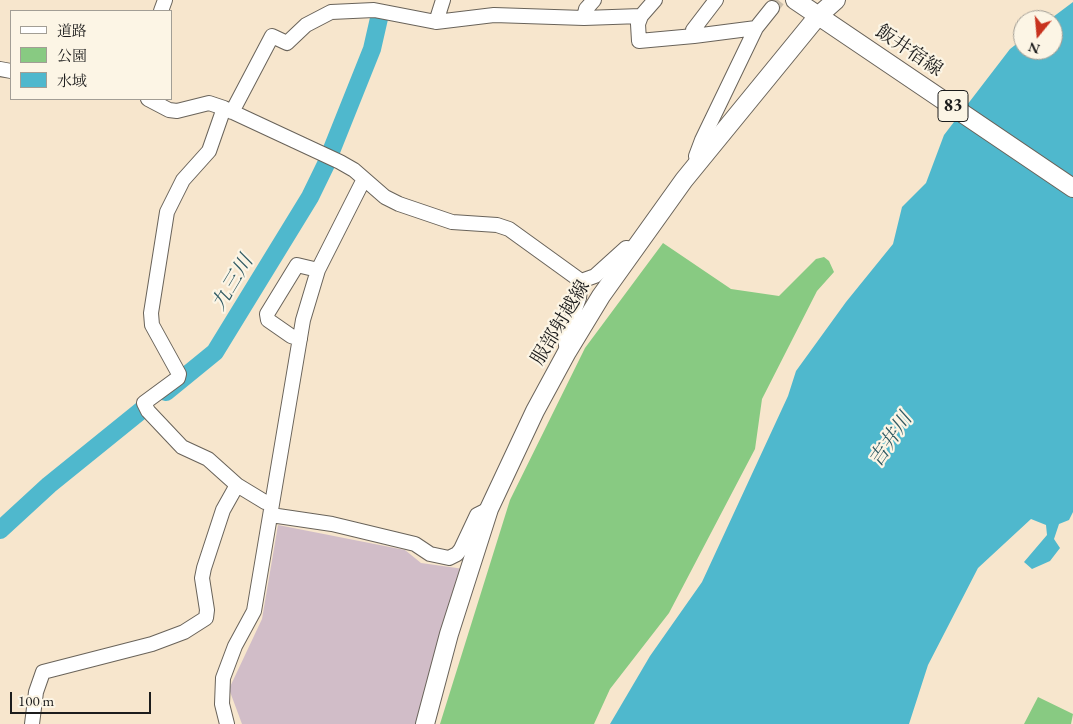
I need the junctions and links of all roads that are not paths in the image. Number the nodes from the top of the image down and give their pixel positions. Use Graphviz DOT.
graph roads {
  1 [pos="443,0"];
  2 [pos="594,0"];
  3 [pos="655,0"];
  4 [pos="716,0"];
  5 [pos="795,0"];
  6 [pos="836,0"];
  7 [pos="772,8"];
  8 [pos="641,16"];
  9 [pos="584,18"];
  10 [pos="825,20"];
  11 [pos="436,22"];
  12 [pos="756,28"];
  13 [pos="694,36"];
  14 [pos="150,100"];
  15 [pos="228,110"];
  16 [pos="698,163"];
  17 [pos="364,180"];
  18 [pos="1073,188"];
  19 [pos="634,248"];
  20 [pos="318,270"];
  21 [pos="581,281"];
  22 [pos="300,338"];
  23 [pos="567,352"];
  24 [pos="237,485"];
  25 [pos="272,509"];
  26 [pos="489,509"];
  27 [pos="424,723"];
  28 [pos="32,724"];
  29 [pos="227,724"];
  1 -- 11 [label="street"];
  2 -- 9 [label="street"];
  3 -- 8 [label="street"];
  4 -- 13 [label="street"];
  5 -- 10 [label="main road, 飯井宿線 / 83"];
  6 -- 10 [label="main road, 服部射越線"];
  7 -- 12 [label="street"];
  8 -- 9 [label="street"];
  8 -- 13 [label="street"];
  9 -- 11 [label="street"];
  10 -- 16 [label="main road, 服部射越線"];
  10 -- 18 [label="main road, 飯井宿線 / 83"];
  11 -- 15 [label="street"];
  12 -- 13 [label="street"];
  12 -- 16 [label="street"];
  14 -- 15 [label="street"];
  15 -- 17 [label="street"];
  15 -- 24 [label="street"];
  16 -- 19 [label="main road, 服部射越線"];
  17 -- 20 [label="street"];
  17 -- 21 [label="street"];
  19 -- 21 [label="street"];
  19 -- 23 [label="main road, 服部射越線"];
  20 -- 22 [label="street"];
  20 -- 22 [label="street"];
  21 -- 23 [label="street"];
  22 -- 25 [label="street"];
  23 -- 26 [label="main road, 服部射越線"];
  24 -- 25 [label="street"];
  24 -- 28 [label="street"];
  25 -- 26 [label="street"];
  25 -- 29 [label="street"];
  26 -- 27 [label="main road, 服部射越線"];
}
